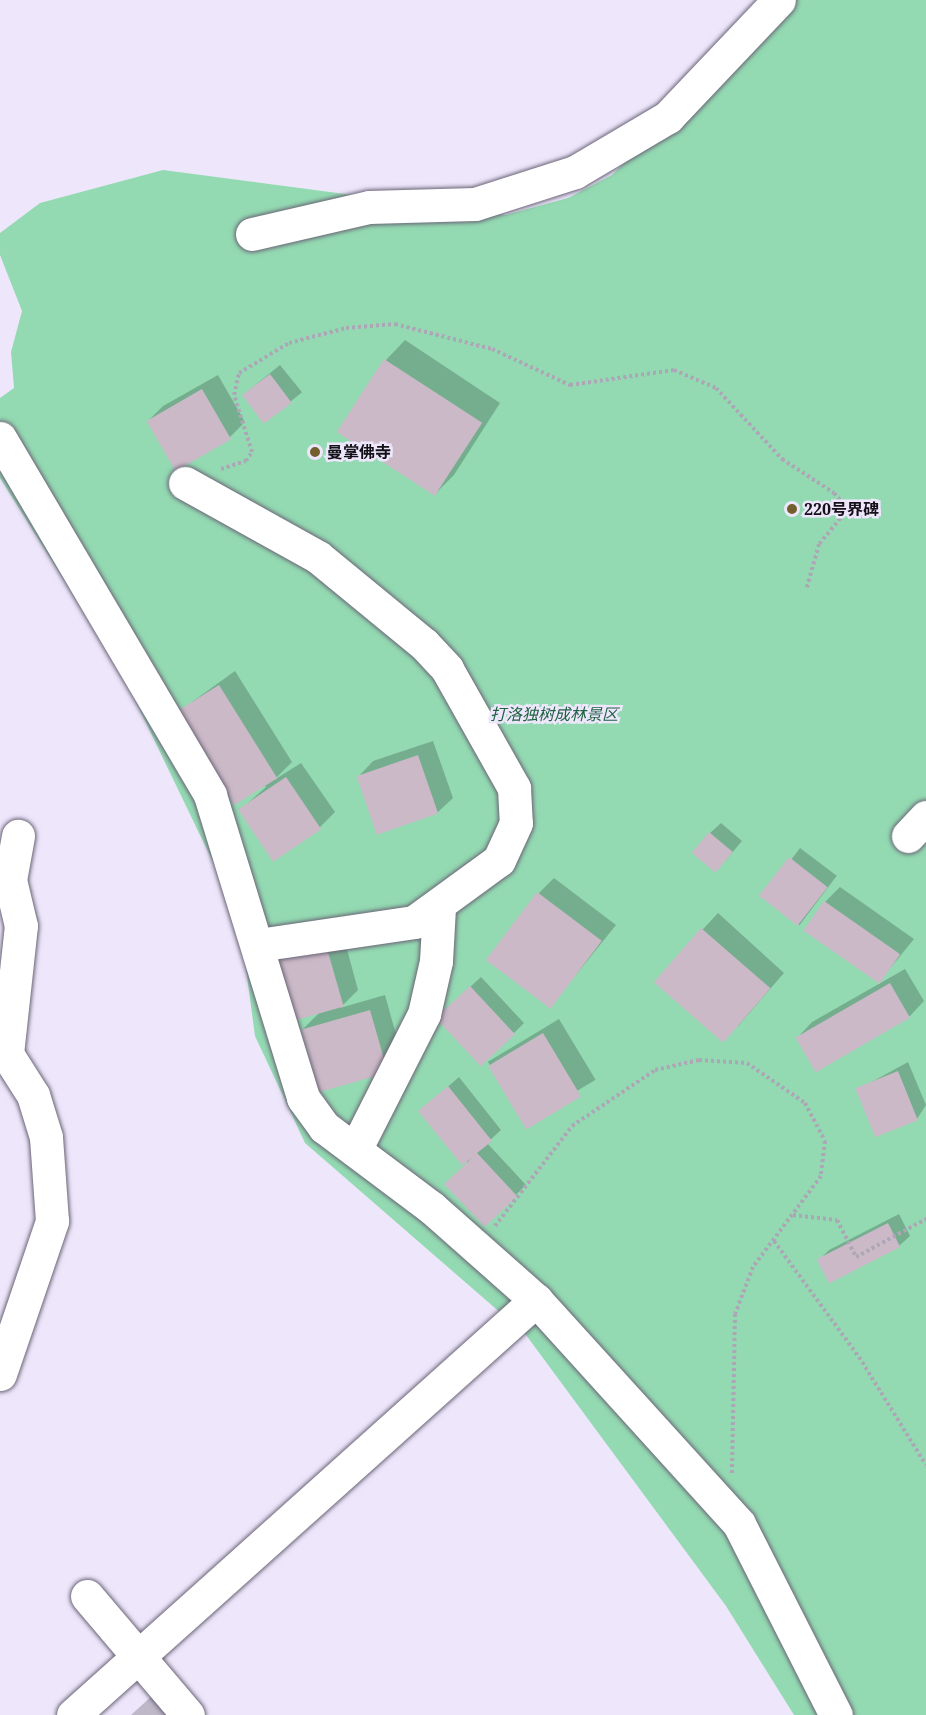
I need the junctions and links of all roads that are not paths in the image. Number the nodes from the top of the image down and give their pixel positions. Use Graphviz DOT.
graph roads {
  1 [pos="779,0"];
  2 [pos="252,234"];
  3 [pos="0,438"];
  4 [pos="185,483"];
  5 [pos="18,836"];
  6 [pos="439,907"];
  7 [pos="258,945"];
  8 [pos="355,1150"];
  9 [pos="536,1299"];
  10 [pos="0,1374"];
  11 [pos="87,1596"];
  12 [pos="142,1659"];
  13 [pos="73,1715"];
  14 [pos="188,1715"];
  15 [pos="836,1715"];
  1 -- 2 [label="street"];
  3 -- 7 [label="street"];
  4 -- 6 [label="street"];
  5 -- 10 [label="street"];
  6 -- 7 [label="street"];
  6 -- 8 [label="street"];
  7 -- 8 [label="street"];
  8 -- 9 [label="street"];
  9 -- 12 [label="street"];
  9 -- 15 [label="street"];
  11 -- 12 [label="street"];
  12 -- 13 [label="street"];
  12 -- 14 [label="street"];
}
